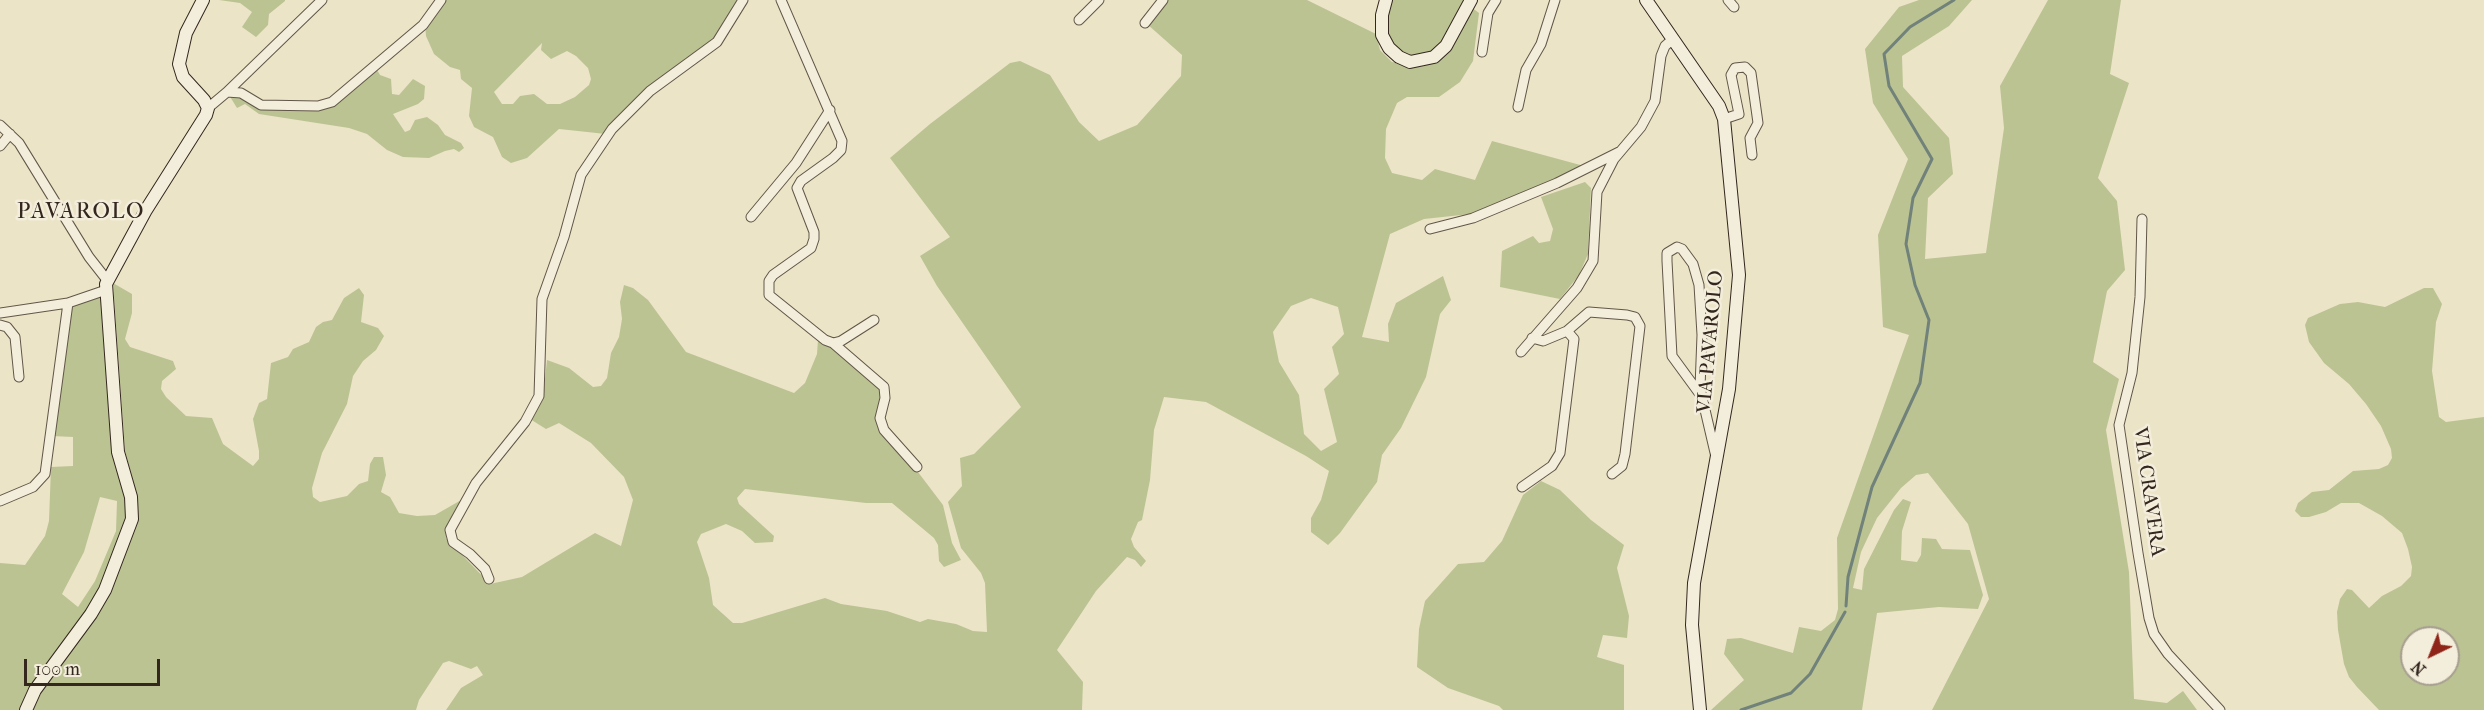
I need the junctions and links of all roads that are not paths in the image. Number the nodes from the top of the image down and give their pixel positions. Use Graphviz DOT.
graph roads {
  1 [pos="203,0"];
  2 [pos="322,0"];
  3 [pos="441,0"];
  4 [pos="743,0"];
  5 [pos="781,0"];
  6 [pos="1099,0"];
  7 [pos="1163,0"];
  8 [pos="1386,0"];
  9 [pos="1471,0"];
  10 [pos="1496,0"];
  11 [pos="1555,0"];
  12 [pos="1646,0"];
  13 [pos="1079,20"];
  14 [pos="1145,22"];
  15 [pos="1673,39"];
  16 [pos="1482,52"];
  17 [pos="227,92"];
  18 [pos="1518,107"];
  19 [pos="208,108"];
  20 [pos="830,110"];
  21 [pos="1724,119"];
  22 [pos="0,125"];
  23 [pos="10,134"];
  24 [pos="0,146"];
  25 [pos="1621,151"];
  26 [pos="1752,154"];
  27 [pos="752,217"];
  28 [pos="2142,219"];
  29 [pos="1430,229"];
  30 [pos="103,288"];
  31 [pos="68,303"];
  32 [pos="0,313"];
  33 [pos="874,320"];
  34 [pos="0,325"];
  35 [pos="1567,331"];
  36 [pos="1532,338"];
  37 [pos="833,343"];
  38 [pos="1521,352"];
  39 [pos="19,377"];
  40 [pos="1702,397"];
  41 [pos="1716,459"];
  42 [pos="916,467"];
  43 [pos="1612,474"];
  44 [pos="1522,487"];
  45 [pos="0,501"];
  46 [pos="489,579"];
  47 [pos="27,710"];
  48 [pos="1700,710"];
  49 [pos="2220,710"];
  1 -- 19 [label="street"];
  2 -- 17 [label="street"];
  3 -- 17 [label="street"];
  4 -- 46 [label="street"];
  5 -- 20 [label="street"];
  6 -- 13 [label="street"];
  7 -- 14 [label="street"];
  8 -- 9 [label="street"];
  10 -- 16 [label="street"];
  11 -- 18 [label="street"];
  12 -- 15 [label="street, VIA PAVAROLO"];
  15 -- 21 [label="street, VIA PAVAROLO"];
  15 -- 25 [label="street"];
  17 -- 19 [label="street"];
  19 -- 30 [label="street"];
  20 -- 27 [label="street"];
  20 -- 37 [label="street"];
  21 -- 26 [label="street"];
  21 -- 41 [label="street, VIA PAVAROLO"];
  22 -- 23 [label="street"];
  23 -- 24 [label="street"];
  23 -- 30 [label="street"];
  25 -- 29 [label="street"];
  25 -- 36 [label="street"];
  28 -- 49 [label="street, VIA CRAVERA"];
  30 -- 31 [label="street"];
  30 -- 47 [label="street"];
  31 -- 32 [label="street"];
  31 -- 45 [label="street"];
  33 -- 37 [label="street"];
  34 -- 39 [label="street"];
  35 -- 36 [label="street"];
  35 -- 43 [label="street"];
  35 -- 44 [label="street"];
  36 -- 38 [label="street"];
  37 -- 42 [label="street"];
  40 -- 40 [label="street"];
  40 -- 41 [label="street"];
  41 -- 48 [label="street, VIA PAVAROLO"];
}
